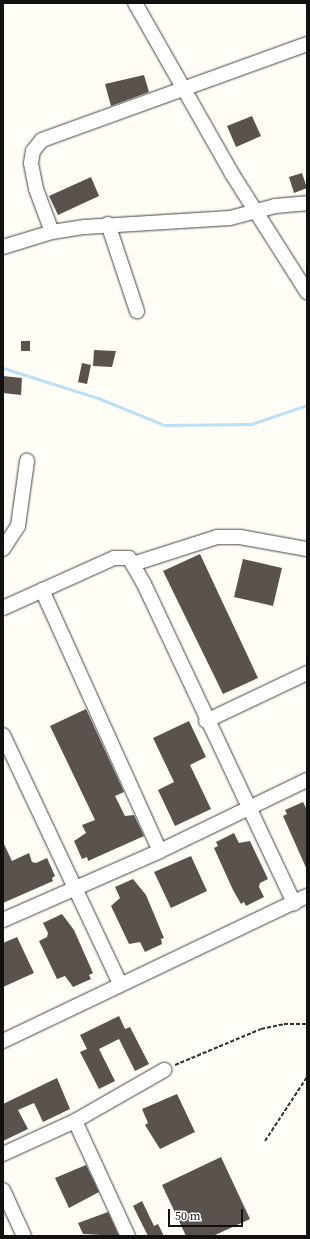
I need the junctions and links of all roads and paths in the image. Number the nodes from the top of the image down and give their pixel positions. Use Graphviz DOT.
graph roads {
  1 [pos="134,3"];
  2 [pos="307,44"];
  3 [pos="183,90"];
  4 [pos="307,203"];
  5 [pos="255,212"];
  6 [pos="108,224"];
  7 [pos="52,232"];
  8 [pos="3,247"];
  9 [pos="307,292"];
  10 [pos="137,311"];
  11 [pos="27,461"];
  12 [pos="307,549"];
  13 [pos="3,550"];
  14 [pos="134,564"];
  15 [pos="42,590"];
  16 [pos="3,608"];
  17 [pos="307,673"];
  18 [pos="206,721"];
  19 [pos="3,735"];
  20 [pos="307,780"];
  21 [pos="250,807"];
  22 [pos="160,851"];
  23 [pos="74,890"];
  24 [pos="307,896"];
  25 [pos="294,903"];
  26 [pos="3,920"];
  27 [pos="120,984"];
  28 [pos="307,1024"];
  29 [pos="3,1041"];
  30 [pos="164,1070"];
  31 [pos="307,1077"];
  32 [pos="74,1121"];
  33 [pos="265,1141"];
  34 [pos="3,1154"];
  35 [pos="3,1190"];
  36 [pos="24,1236"];
  37 [pos="128,1236"];
  1 -- 3 [label="street"];
  2 -- 3 [label="street"];
  3 -- 5 [label="street"];
  3 -- 7 [label="street"];
  4 -- 5 [label="street"];
  5 -- 6 [label="street"];
  5 -- 9 [label="street"];
  6 -- 7 [label="street"];
  6 -- 10 [label="street"];
  7 -- 8 [label="street"];
  11 -- 13 [label="street"];
  12 -- 14 [label="street"];
  14 -- 15 [label="street"];
  14 -- 18 [label="street"];
  15 -- 16 [label="street"];
  15 -- 22 [label="street"];
  17 -- 18 [label="street"];
  18 -- 21 [label="street"];
  19 -- 23 [label="street"];
  20 -- 21 [label="street"];
  21 -- 22 [label="street"];
  21 -- 25 [label="street"];
  22 -- 23 [label="street"];
  23 -- 26 [label="street"];
  23 -- 27 [label="street"];
  24 -- 25 [label="street"];
  25 -- 27 [label="street"];
  27 -- 29 [label="street"];
  28 -- 30 [label="path"];
  30 -- 32 [label="street"];
  31 -- 33 [label="path"];
  32 -- 34 [label="street"];
  32 -- 37 [label="street"];
  35 -- 36 [label="street"];
}
